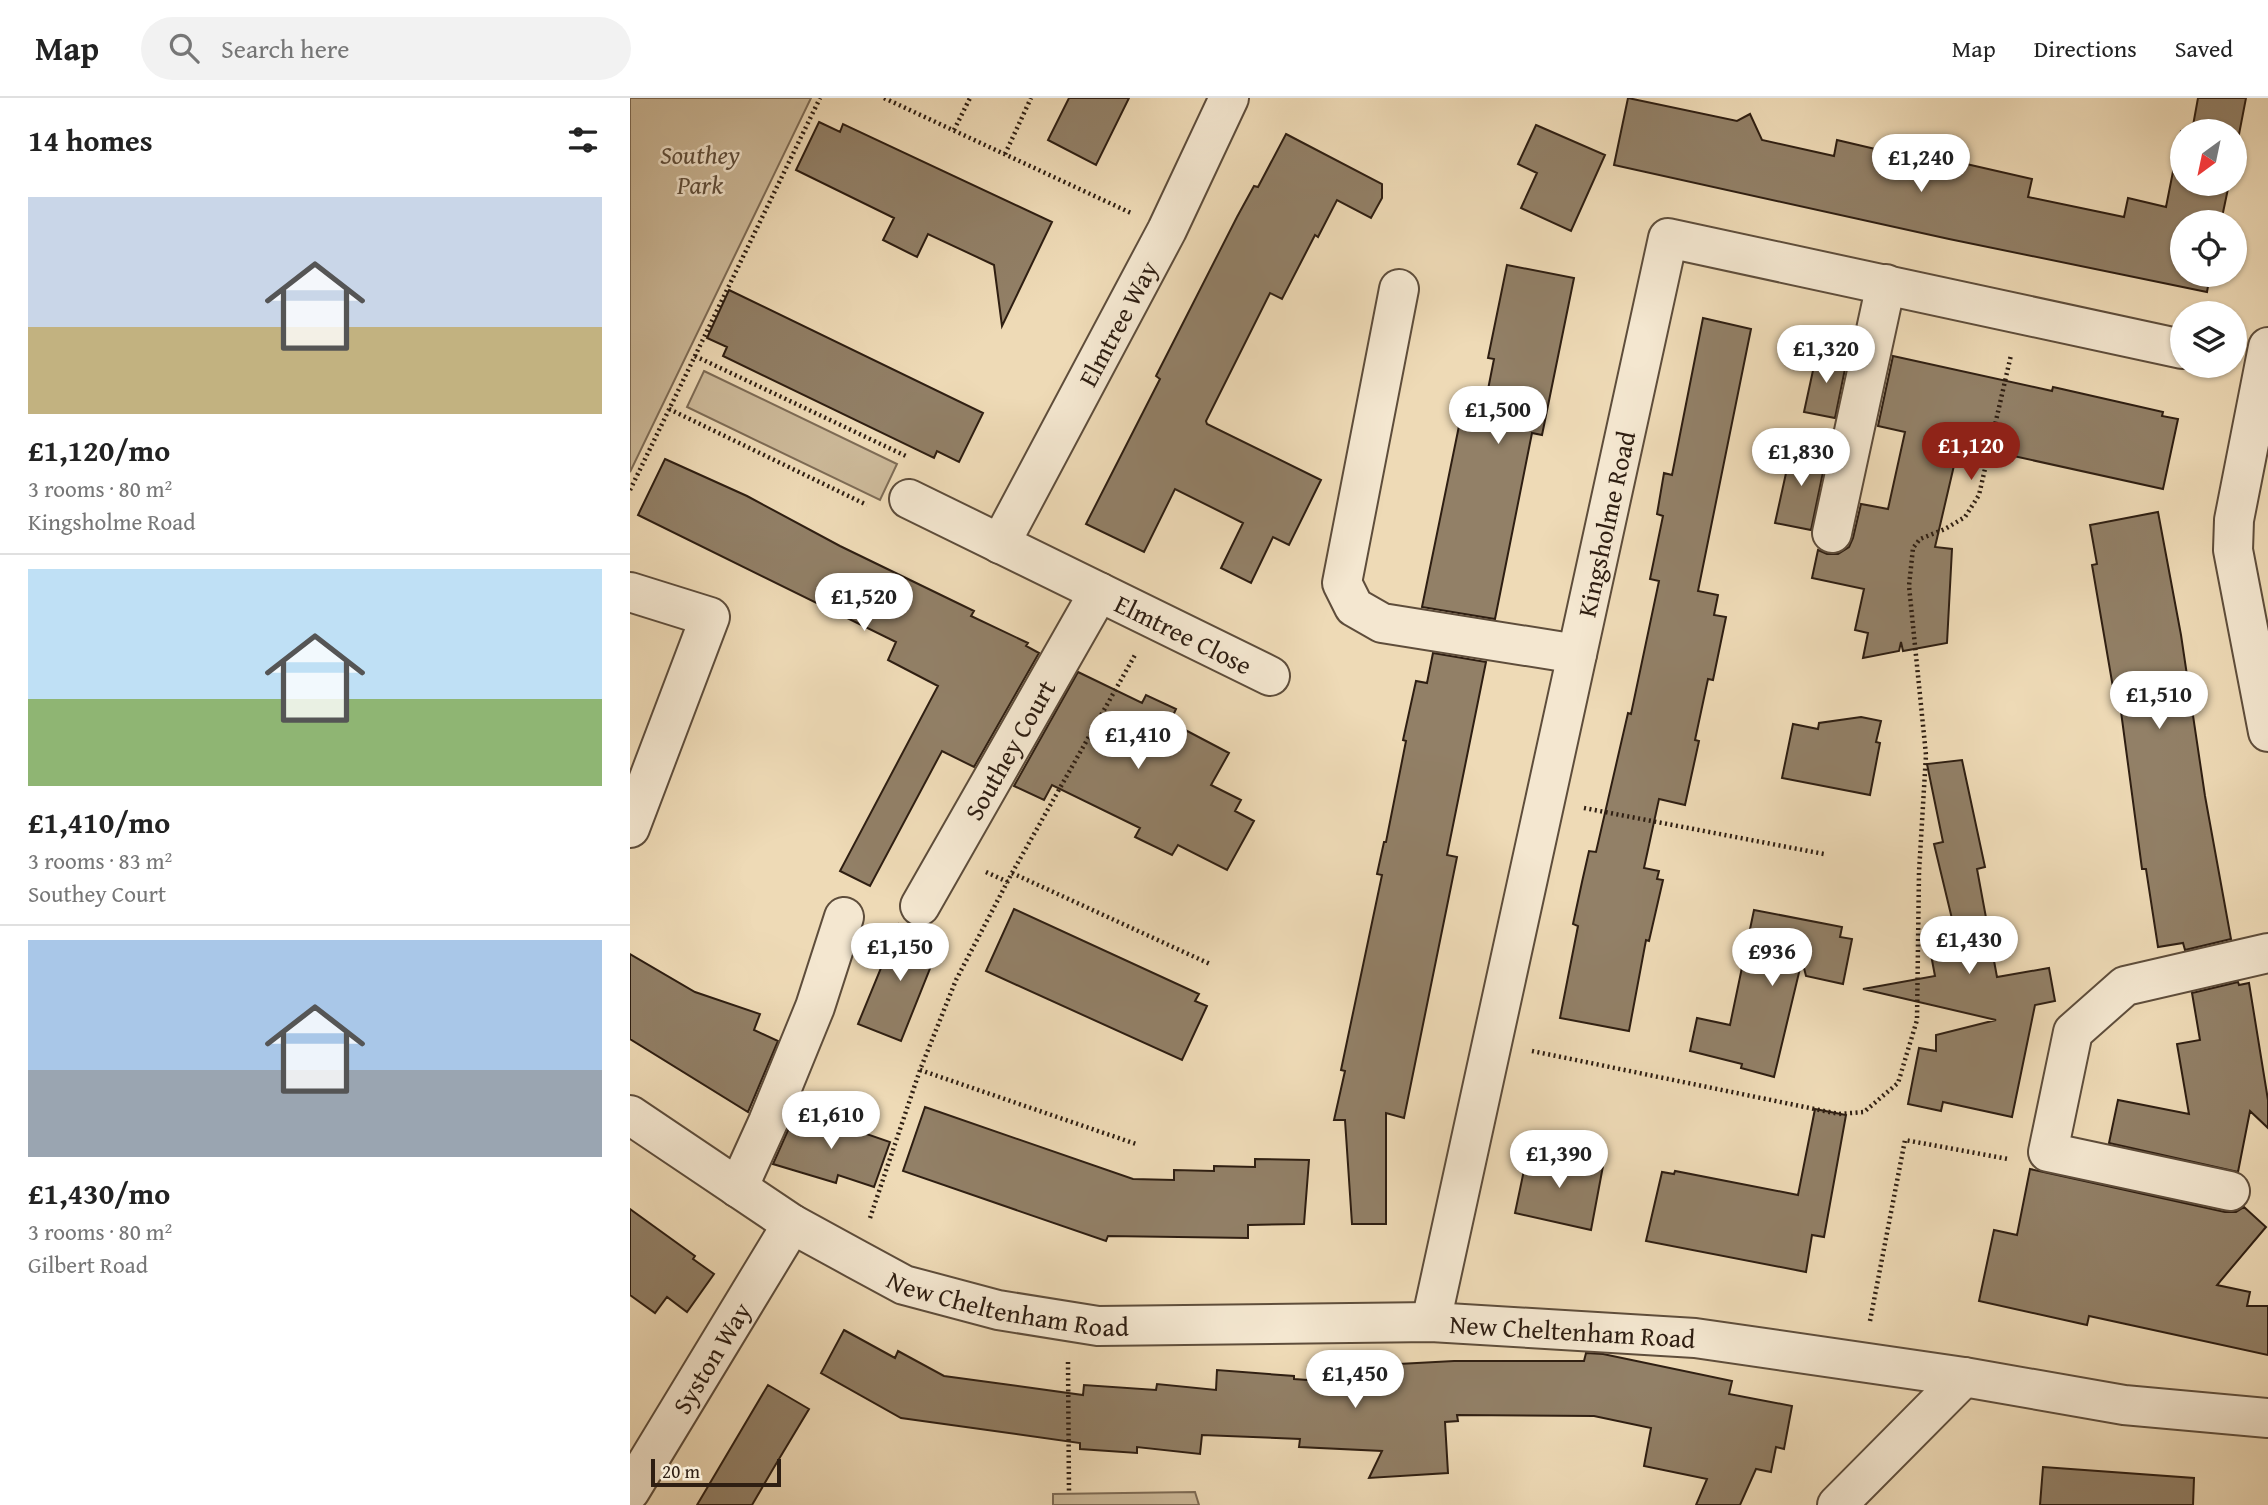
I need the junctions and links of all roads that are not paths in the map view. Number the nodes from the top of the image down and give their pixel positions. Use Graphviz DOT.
graph roads {
  1 [pos="1229,98"];
  2 [pos="1885,284"];
  3 [pos="1399,289"];
  4 [pos="2170,346"];
  5 [pos="2256,358"];
  6 [pos="909,499"];
  7 [pos="1832,533"];
  8 [pos="1000,544"];
  9 [pos="630,592"];
  10 [pos="1099,592"];
  11 [pos="1577,654"];
  12 [pos="1270,676"];
  13 [pos="2268,732"];
  14 [pos="630,828"];
  15 [pos="920,906"];
  16 [pos="844,917"];
  17 [pos="2268,953"];
  18 [pos="630,1115"];
  19 [pos="738,1188"];
  20 [pos="2230,1191"];
  21 [pos="792,1224"];
  22 [pos="1431,1322"];
  23 [pos="1964,1377"];
  24 [pos="2268,1418"];
  25 [pos="630,1491"];
  26 [pos="1837,1505"];
  1 -- 8 [label="street, Elmtree Way"];
  2 -- 4 [label="street, Kingsholme Road"];
  2 -- 7 [label="street"];
  2 -- 11 [label="street, Kingsholme Road"];
  3 -- 11 [label="street"];
  5 -- 13 [label="street"];
  6 -- 8 [label="street"];
  8 -- 10 [label="street"];
  9 -- 14 [label="street"];
  10 -- 12 [label="street, Elmtree Close"];
  10 -- 15 [label="street, Southey Court"];
  11 -- 22 [label="street, Kingsholme Road"];
  16 -- 19 [label="street"];
  17 -- 20 [label="street"];
  18 -- 19 [label="street, New Cheltenham Road"];
  19 -- 21 [label="street, New Cheltenham Road"];
  21 -- 22 [label="street, New Cheltenham Road"];
  21 -- 25 [label="street, Syston Way"];
  22 -- 23 [label="street, New Cheltenham Road"];
  23 -- 24 [label="street, New Cheltenham Road"];
  23 -- 26 [label="street"];
}
